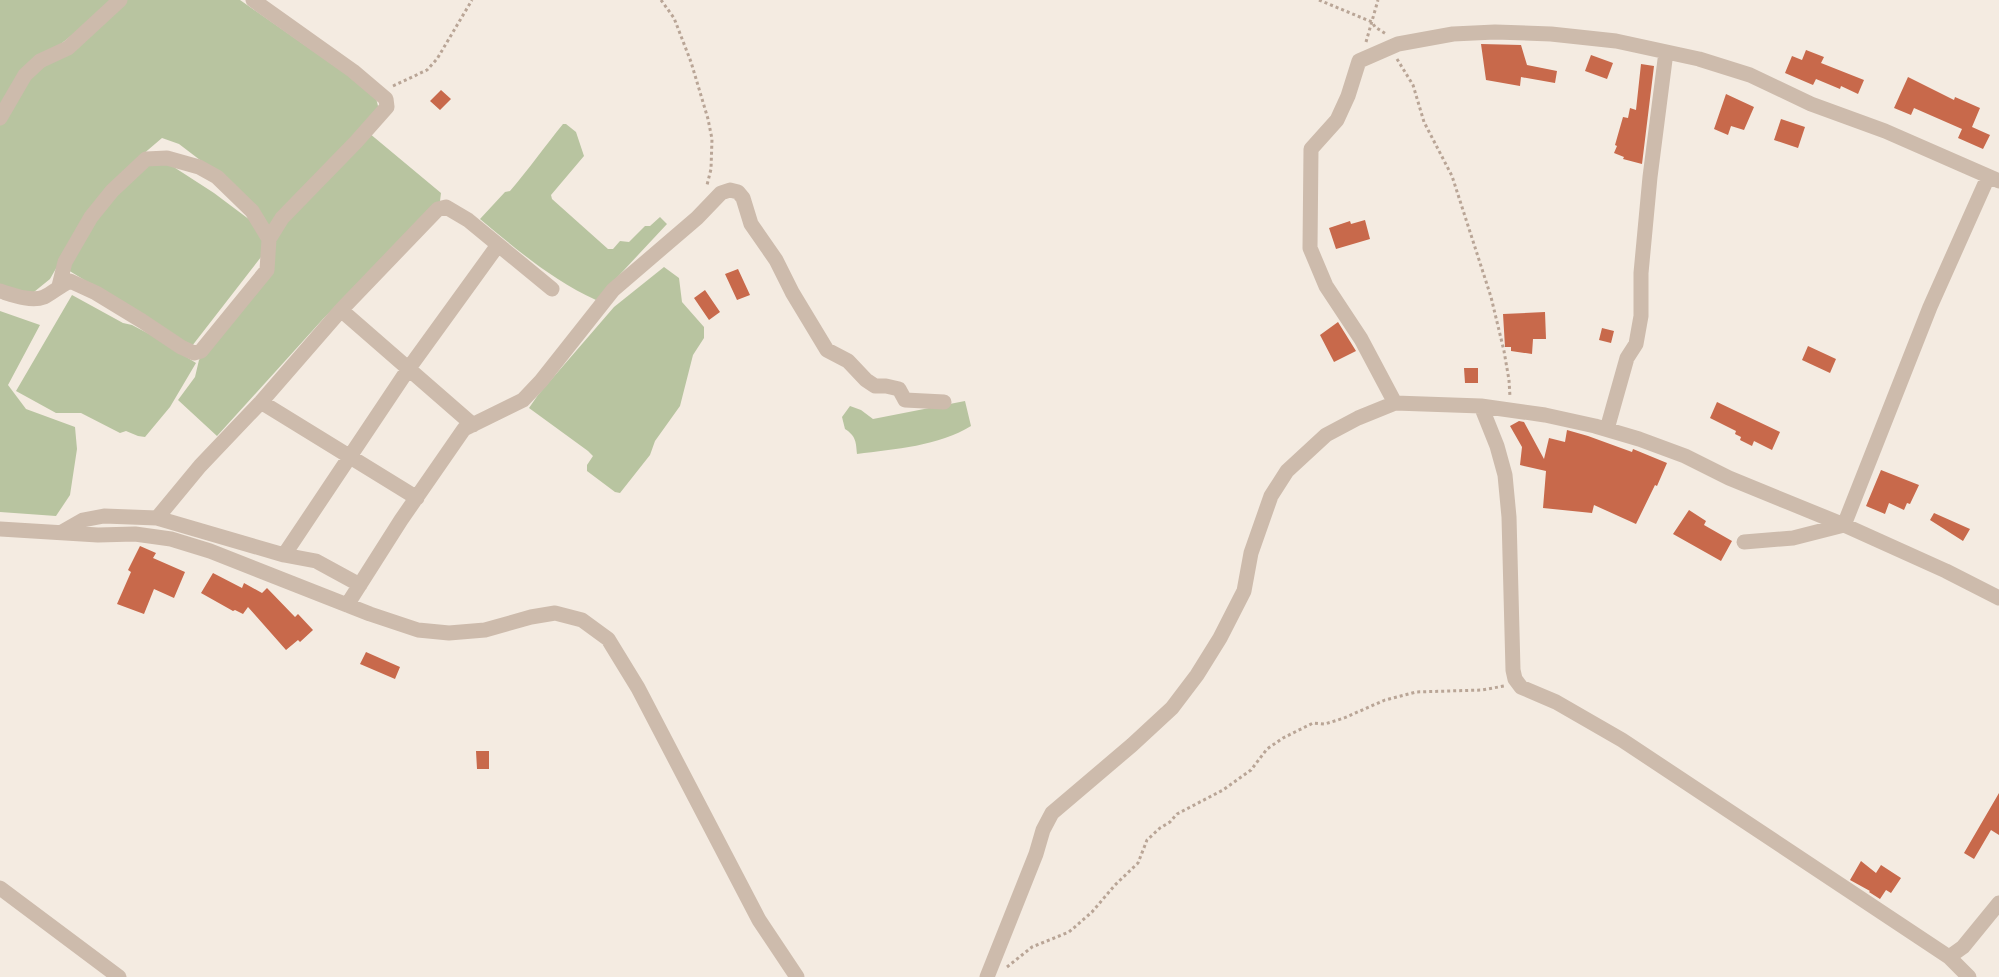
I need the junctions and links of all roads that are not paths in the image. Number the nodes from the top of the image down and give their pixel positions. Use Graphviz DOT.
graph roads {
  1 [pos="120,0"];
  2 [pos="253,0"];
  3 [pos="1666,52"];
  4 [pos="0,118"];
  5 [pos="1994,179"];
  6 [pos="269,239"];
  7 [pos="498,245"];
  8 [pos="59,286"];
  9 [pos="552,289"];
  10 [pos="0,291"];
  11 [pos="341,310"];
  12 [pos="410,368"];
  13 [pos="261,402"];
  14 [pos="944,402"];
  15 [pos="1395,403"];
  16 [pos="1481,406"];
  17 [pos="473,425"];
  18 [pos="1606,429"];
  19 [pos="350,458"];
  20 [pos="417,498"];
  21 [pos="157,518"];
  22 [pos="1844,525"];
  23 [pos="0,529"];
  24 [pos="62,532"];
  25 [pos="1744,542"];
  26 [pos="284,555"];
  27 [pos="360,585"];
  28 [pos="1999,598"];
  29 [pos="347,605"];
  30 [pos="0,888"];
  31 [pos="1999,903"];
  32 [pos="1950,957"];
  33 [pos="994,975"];
  34 [pos="119,977"];
  35 [pos="797,977"];
  36 [pos="1969,977"];
  1 -- 4 [label="street"];
  2 -- 6 [label="street"];
  3 -- 5 [label="street"];
  3 -- 15 [label="street"];
  3 -- 18 [label="street"];
  5 -- 22 [label="street"];
  6 -- 8 [label="street"];
  6 -- 8 [label="street"];
  7 -- 9 [label="street"];
  7 -- 11 [label="street"];
  7 -- 12 [label="street"];
  8 -- 10 [label="street"];
  11 -- 12 [label="street"];
  11 -- 13 [label="street"];
  12 -- 17 [label="street"];
  12 -- 19 [label="street"];
  13 -- 19 [label="street"];
  13 -- 21 [label="street"];
  14 -- 17 [label="street"];
  15 -- 16 [label="street"];
  15 -- 33 [label="street"];
  16 -- 18 [label="street"];
  16 -- 32 [label="street"];
  17 -- 20 [label="street"];
  18 -- 22 [label="street"];
  19 -- 20 [label="street"];
  19 -- 26 [label="street"];
  20 -- 27 [label="street"];
  21 -- 24 [label="street"];
  21 -- 26 [label="street"];
  22 -- 25 [label="street"];
  22 -- 28 [label="street"];
  23 -- 24 [label="street"];
  24 -- 29 [label="street"];
  26 -- 27 [label="street"];
  27 -- 29 [label="street"];
  29 -- 35 [label="street"];
  30 -- 34 [label="street"];
  31 -- 32 [label="street"];
  32 -- 36 [label="street"];
}
